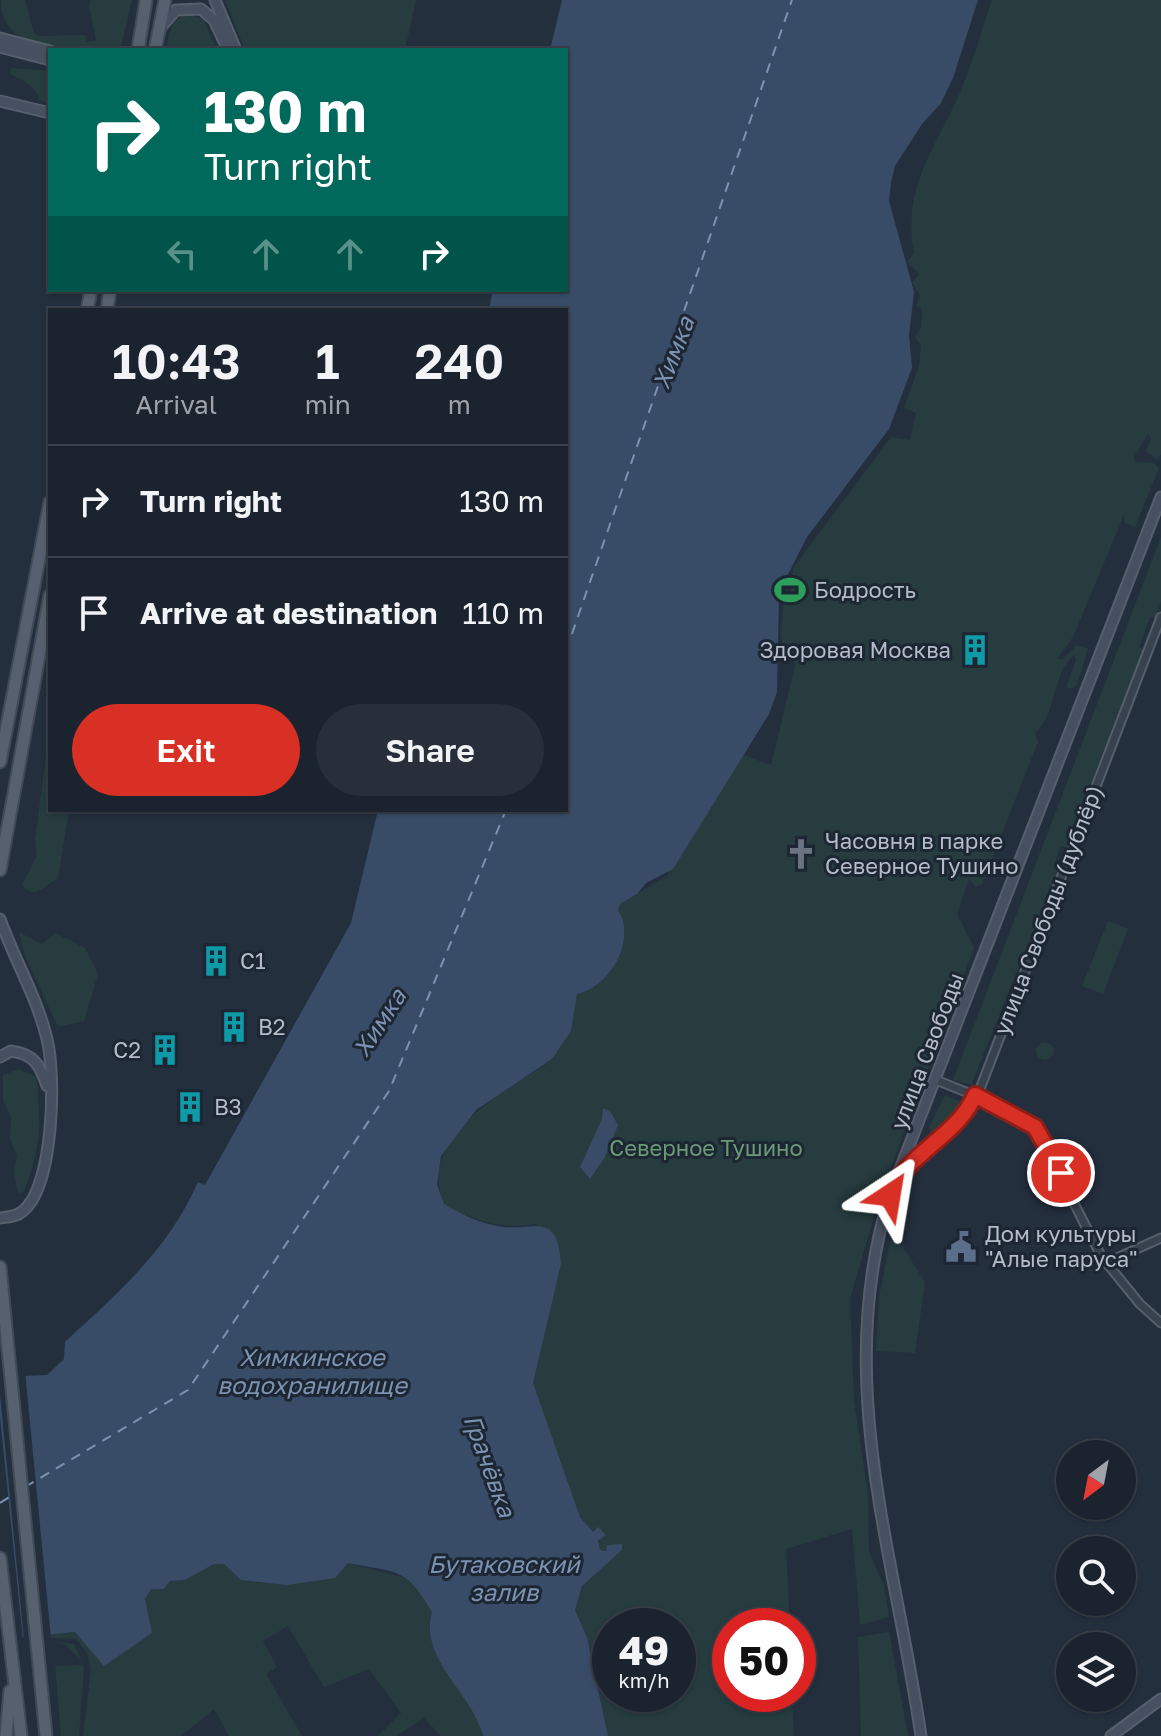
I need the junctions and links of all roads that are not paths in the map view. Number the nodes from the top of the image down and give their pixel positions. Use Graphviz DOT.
graph roads {
  1 [pos="146,0"];
  2 [pos="165,0"];
  3 [pos="215,0"];
  4 [pos="160,28"];
  5 [pos="0,31"];
  6 [pos="0,38"];
  7 [pos="24,45"];
  8 [pos="138,46"];
  9 [pos="0,47"];
  10 [pos="156,48"];
  11 [pos="227,48"];
  12 [pos="235,48"];
  13 [pos="48,51"];
  14 [pos="48,59"];
  15 [pos="0,101"];
  16 [pos="48,113"];
  17 [pos="1161,497"];
  18 [pos="48,512"];
  19 [pos="48,606"];
  20 [pos="1161,617"];
  21 [pos="0,762"];
  22 [pos="0,870"];
  23 [pos="0,919"];
  24 [pos="0,1057"];
  25 [pos="936,1080"];
  26 [pos="49,1093"];
  27 [pos="975,1095"];
  28 [pos="897,1176"];
  29 [pos="0,1218"];
  30 [pos="1161,1238"];
  31 [pos="1106,1263"];
  32 [pos="0,1267"];
  33 [pos="1161,1323"];
  34 [pos="0,1558"];
  35 [pos="11,1670"];
  36 [pos="1161,1699"];
  37 [pos="6,1736"];
  38 [pos="21,1736"];
  39 [pos="46,1736"];
  40 [pos="921,1736"];
  41 [pos="1111,1736"];
  1 -- 8 [label="main road"];
  2 -- 4 [label="main road"];
  3 -- 12 [label="main road"];
  4 -- 10 [label="main road"];
  4 -- 11 [label="main road"];
  5 -- 7 [label="main road"];
  6 -- 7 [label="main road"];
  7 -- 13 [label="main road"];
  9 -- 14 [label="main road"];
  15 -- 16 [label="main road"];
  17 -- 25 [label="main road, улица Свободы"];
  18 -- 21 [label="main road"];
  19 -- 22 [label="main road"];
  20 -- 27 [label="street, улица Свободы (дублёр)"];
  23 -- 26 [label="main road"];
  24 -- 26 [label="main road"];
  25 -- 27 [label="street"];
  25 -- 28 [label="main road, улица Свободы"];
  26 -- 29 [label="main road"];
  27 -- 28 [label="street, улица Свободы (дублёр)"];
  27 -- 31 [label="street"];
  28 -- 40 [label="main road, улица Свободы"];
  30 -- 31 [label="street"];
  31 -- 33 [label="street"];
  32 -- 39 [label="main road"];
  34 -- 35 [label="main road"];
  35 -- 37 [label="main road"];
  35 -- 38 [label="main road"];
  36 -- 41 [label="main road"];
}
